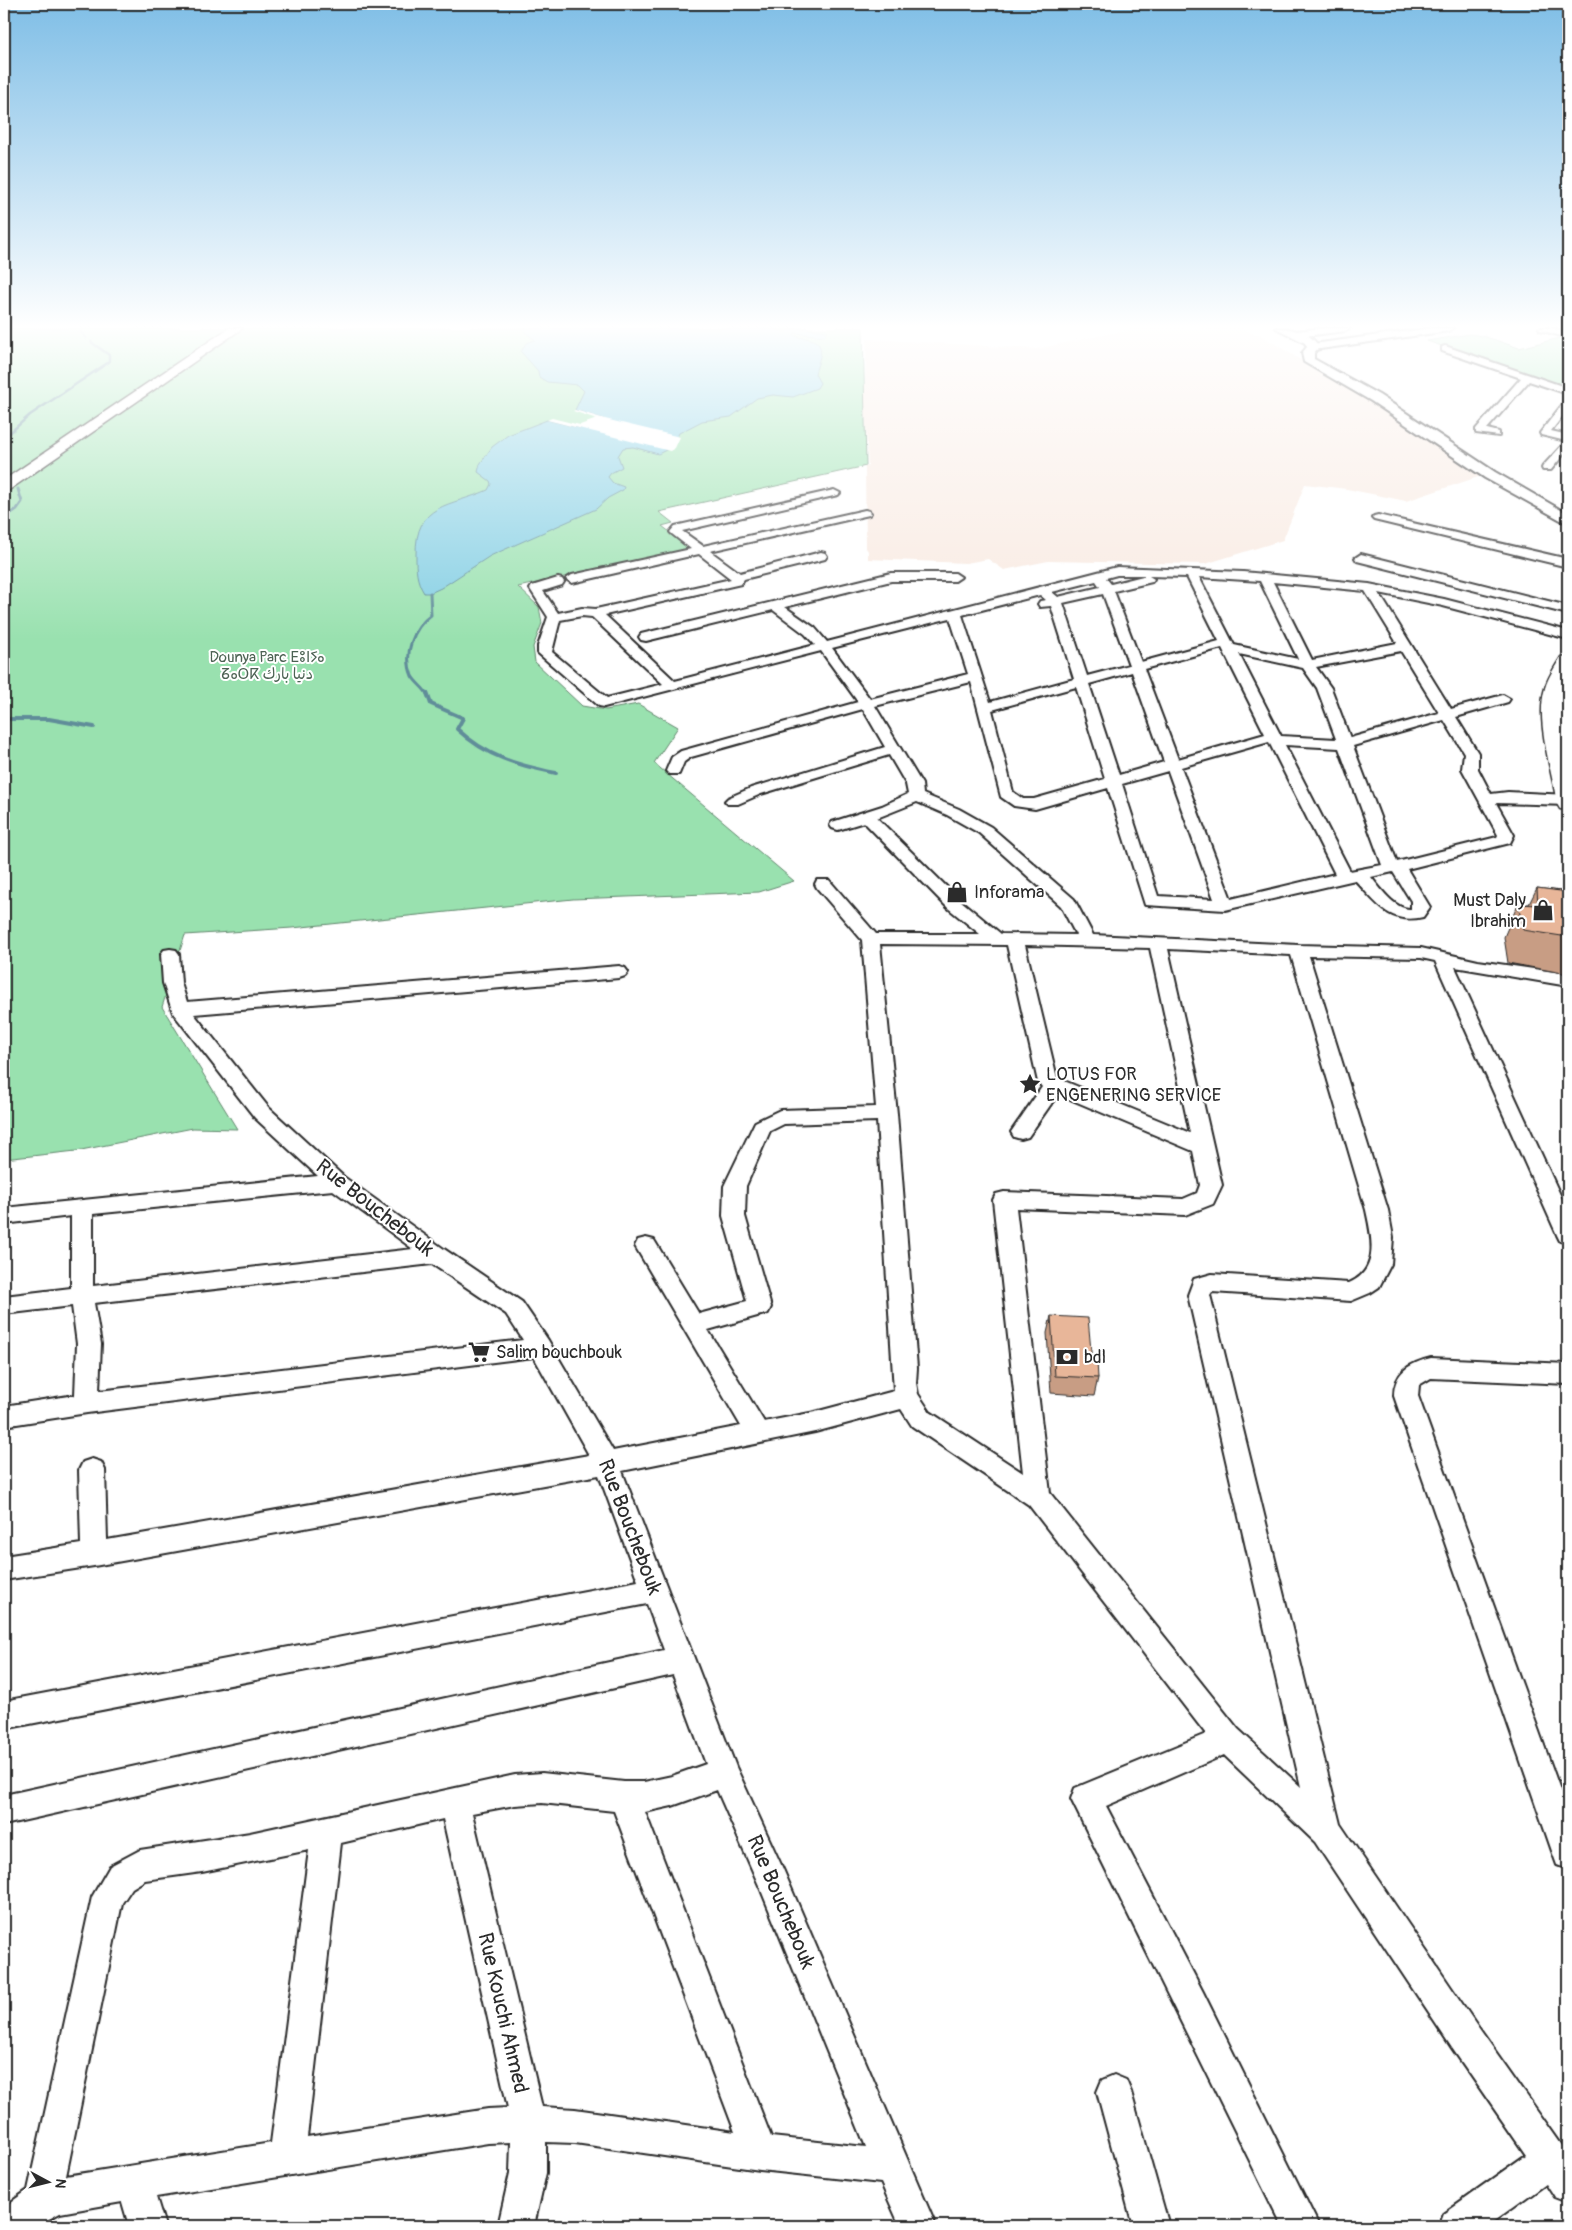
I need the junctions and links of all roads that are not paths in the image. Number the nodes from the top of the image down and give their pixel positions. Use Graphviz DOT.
graph roads {
  1 [pos="83,432"];
  2 [pos="1426,432"];
  3 [pos="1485,432"];
  4 [pos="1546,432"];
  5 [pos="1495,434"];
  6 [pos="1568,438"];
  7 [pos="1568,443"];
  8 [pos="1547,468"];
  9 [pos="4,487"];
  10 [pos="834,493"];
  11 [pos="866,513"];
  12 [pos="1378,518"];
  13 [pos="1568,520"];
  14 [pos="700,550"];
  15 [pos="821,556"];
  16 [pos="1361,558"];
  17 [pos="1568,563"];
  18 [pos="1191,573"];
  19 [pos="1099,576"];
  20 [pos="738,577"];
  21 [pos="955,577"];
  22 [pos="1265,578"];
  23 [pos="572,579"];
  24 [pos="558,582"];
  25 [pos="1107,588"];
  26 [pos="1369,588"];
  27 [pos="1042,590"];
  28 [pos="1056,601"];
  29 [pos="775,605"];
  30 [pos="1030,608"];
  31 [pos="1568,610"];
  32 [pos="596,613"];
  33 [pos="554,617"];
  34 [pos="976,621"];
  35 [pos="951,624"];
  36 [pos="1568,635"];
  37 [pos="646,637"];
  38 [pos="1227,645"];
  39 [pos="1404,646"];
  40 [pos="826,650"];
  41 [pos="1308,665"];
  42 [pos="1567,666"];
  43 [pos="1135,667"];
  44 [pos="976,676"];
  45 [pos="1082,682"];
  46 [pos="672,685"];
  47 [pos="1503,699"];
  48 [pos="866,704"];
  49 [pos="983,708"];
  50 [pos="1561,710"];
  51 [pos="1447,715"];
  52 [pos="1275,738"];
  53 [pos="1343,744"];
  54 [pos="892,749"];
  55 [pos="1171,764"];
  56 [pos="674,770"];
  57 [pos="1565,770"];
  58 [pos="1114,782"];
  59 [pos="916,796"];
  60 [pos="1485,800"];
  61 [pos="1568,800"];
  62 [pos="733,801"];
  63 [pos="1568,804"];
  64 [pos="867,817"];
  65 [pos="838,826"];
  66 [pos="1394,868"];
  67 [pos="1352,875"];
  68 [pos="823,884"];
  69 [pos="1225,905"];
  70 [pos="871,939"];
  71 [pos="996,939"];
  72 [pos="1015,940"];
  73 [pos="1087,940"];
  74 [pos="1158,944"];
  75 [pos="1298,950"];
  76 [pos="170,954"];
  77 [pos="1443,960"];
  78 [pos="619,972"];
  79 [pos="1568,980"];
  80 [pos="180,1009"];
  81 [pos="1054,1084"];
  82 [pos="887,1114"];
  83 [pos="1021,1132"];
  84 [pos="1203,1147"];
  85 [pos="337,1182"];
  86 [pos="82,1207"];
  87 [pos="4,1216"];
  88 [pos="1568,1235"];
  89 [pos="646,1246"];
  90 [pos="436,1256"];
  91 [pos="82,1296"];
  92 [pos="4,1305"];
  93 [pos="694,1324"];
  94 [pos="540,1347"];
  95 [pos="1568,1374"];
  96 [pos="907,1397"];
  97 [pos="87,1403"];
  98 [pos="4,1416"];
  99 [pos="758,1433"];
  100 [pos="608,1463"];
  101 [pos="92,1470"];
  102 [pos="1038,1497"];
  103 [pos="94,1554"];
  104 [pos="4,1568"];
  105 [pos="654,1590"];
  106 [pos="682,1660"];
  107 [pos="4,1715"];
  108 [pos="1228,1739"];
  109 [pos="724,1774"];
  110 [pos="624,1797"];
  111 [pos="454,1802"];
  112 [pos="4,1810"];
  113 [pos="327,1830"];
  114 [pos="1326,1831"];
  115 [pos="1568,1854"];
  116 [pos="1114,2092"];
  117 [pos="529,2124"];
  118 [pos="760,2153"];
  119 [pos="286,2158"];
  120 [pos="892,2168"];
  121 [pos="1559,2172"];
  122 [pos="134,2182"];
  123 [pos="43,2200"];
  124 [pos="11,2226"];
  125 [pos="147,2226"];
  126 [pos="516,2226"];
  127 [pos="918,2226"];
  128 [pos="1152,2226"];
  129 [pos="1301,2226"];
  130 [pos="1457,2226"];
  1 -- 9 [label="main road"];
  2 -- 13 [label="street"];
  3 -- 5 [label="street"];
  4 -- 6 [label="street"];
  7 -- 8 [label="street"];
  10 -- 14 [label="street"];
  11 -- 14 [label="street"];
  12 -- 17 [label="street"];
  14 -- 20 [label="street"];
  14 -- 23 [label="street"];
  15 -- 20 [label="street"];
  16 -- 31 [label="street"];
  18 -- 19 [label="street"];
  18 -- 22 [label="street"];
  18 -- 25 [label="street"];
  18 -- 38 [label="street"];
  19 -- 25 [label="street"];
  19 -- 27 [label="street"];
  20 -- 32 [label="street"];
  21 -- 29 [label="street"];
  22 -- 26 [label="street"];
  22 -- 41 [label="street"];
  24 -- 33 [label="street"];
  25 -- 28 [label="street"];
  25 -- 43 [label="street"];
  26 -- 36 [label="street"];
  26 -- 39 [label="street"];
  27 -- 28 [label="street"];
  27 -- 35 [label="street"];
  28 -- 30 [label="street"];
  28 -- 45 [label="street"];
  29 -- 37 [label="street"];
  29 -- 40 [label="street"];
  32 -- 33 [label="street"];
  32 -- 46 [label="street"];
  33 -- 46 [label="street"];
  34 -- 35 [label="street"];
  35 -- 40 [label="street"];
  35 -- 40 [label="street"];
  35 -- 44 [label="street"];
  38 -- 41 [label="street"];
  38 -- 43 [label="street"];
  38 -- 52 [label="street"];
  39 -- 41 [label="street"];
  39 -- 51 [label="street"];
  40 -- 46 [label="street"];
  40 -- 48 [label="street"];
  41 -- 53 [label="street"];
  42 -- 50 [label="main road"];
  43 -- 45 [label="street"];
  43 -- 55 [label="street"];
  44 -- 48 [label="street"];
  44 -- 49 [label="street"];
  45 -- 49 [label="street"];
  45 -- 58 [label="street"];
  47 -- 51 [label="street"];
  48 -- 54 [label="street"];
  48 -- 56 [label="street"];
  49 -- 58 [label="street"];
  50 -- 57 [label="main road"];
  51 -- 53 [label="street"];
  51 -- 60 [label="street"];
  52 -- 53 [label="street"];
  52 -- 55 [label="street"];
  52 -- 67 [label="street"];
  53 -- 66 [label="street"];
  54 -- 59 [label="street"];
  54 -- 62 [label="street"];
  55 -- 58 [label="street"];
  55 -- 69 [label="street"];
  57 -- 61 [label="main road"];
  58 -- 69 [label="street"];
  59 -- 64 [label="street"];
  59 -- 73 [label="street"];
  60 -- 61 [label="street"];
  60 -- 66 [label="street"];
  61 -- 63 [label="main road"];
  64 -- 65 [label="street"];
  64 -- 71 [label="street"];
  66 -- 67 [label="street"];
  66 -- 67 [label="street"];
  67 -- 69 [label="street"];
  68 -- 70 [label="street"];
  70 -- 71 [label="street"];
  70 -- 82 [label="street"];
  71 -- 72 [label="street"];
  72 -- 73 [label="street"];
  72 -- 81 [label="street"];
  73 -- 74 [label="street"];
  74 -- 75 [label="street"];
  74 -- 84 [label="street"];
  75 -- 77 [label="street"];
  75 -- 114 [label="street"];
  76 -- 80 [label="street, Rue Bouchebouk"];
  77 -- 79 [label="street"];
  77 -- 88 [label="street"];
  78 -- 80 [label="street"];
  80 -- 85 [label="street, Rue Bouchebouk"];
  81 -- 83 [label="street"];
  81 -- 84 [label="street"];
  82 -- 93 [label="street"];
  82 -- 96 [label="street"];
  84 -- 102 [label="street"];
  85 -- 86 [label="street"];
  85 -- 90 [label="street, Rue Bouchebouk"];
  86 -- 87 [label="street"];
  86 -- 91 [label="street"];
  89 -- 93 [label="street"];
  90 -- 91 [label="street"];
  90 -- 94 [label="street, Rue Bouchebouk"];
  91 -- 92 [label="street"];
  91 -- 97 [label="street"];
  93 -- 99 [label="street"];
  94 -- 97 [label="street"];
  94 -- 100 [label="street, Rue Bouchebouk"];
  95 -- 115 [label="street"];
  96 -- 99 [label="street"];
  96 -- 102 [label="street"];
  97 -- 98 [label="street"];
  99 -- 100 [label="street"];
  100 -- 103 [label="street"];
  100 -- 105 [label="street, Rue Bouchebouk"];
  101 -- 103 [label="street"];
  102 -- 108 [label="street"];
  103 -- 104 [label="street"];
  105 -- 106 [label="street, Rue Bouchebouk"];
  105 -- 107 [label="street"];
  106 -- 109 [label="street, Rue Bouchebouk"];
  106 -- 112 [label="street"];
  108 -- 114 [label="street"];
  108 -- 129 [label="street"];
  109 -- 110 [label="street"];
  109 -- 120 [label="street, Rue Bouchebouk"];
  110 -- 111 [label="street"];
  110 -- 118 [label="street"];
  111 -- 113 [label="street"];
  111 -- 117 [label="street, Rue Kouchi Ahmed"];
  113 -- 119 [label="street"];
  113 -- 123 [label="street"];
  114 -- 121 [label="street"];
  116 -- 128 [label="street"];
  117 -- 118 [label="street"];
  117 -- 119 [label="street"];
  117 -- 126 [label="street, Rue Kouchi Ahmed"];
  118 -- 120 [label="street"];
  119 -- 122 [label="street"];
  120 -- 127 [label="street, Rue Bouchebouk"];
  121 -- 130 [label="street"];
  122 -- 123 [label="street"];
  122 -- 125 [label="street"];
  123 -- 124 [label="street"];
}
